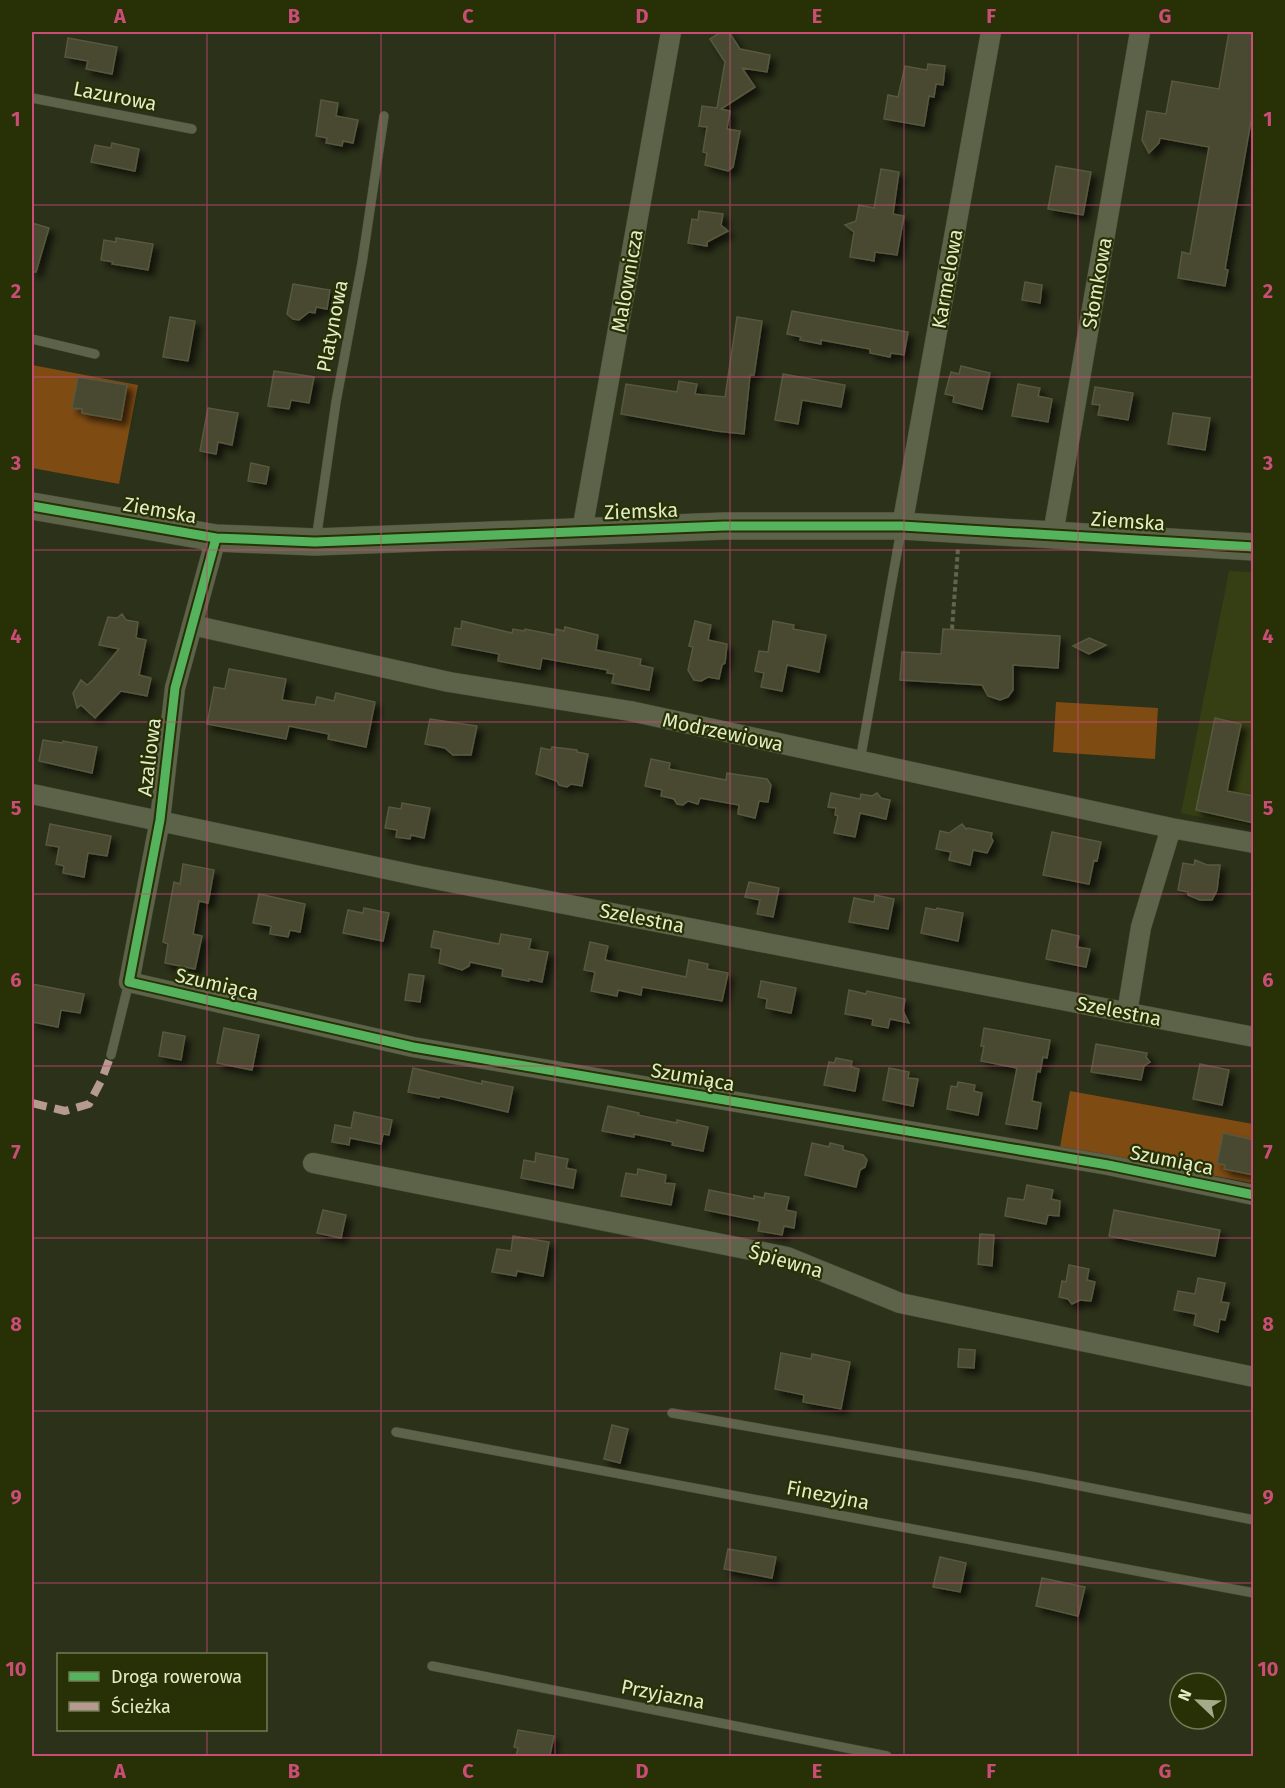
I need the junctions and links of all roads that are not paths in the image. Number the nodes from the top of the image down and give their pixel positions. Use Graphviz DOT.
graph roads {
  1 [pos="671,32"];
  2 [pos="991,32"];
  3 [pos="1140,32"];
  4 [pos="32,98"];
  5 [pos="384,116"];
  6 [pos="192,129"];
  7 [pos="32,339"];
  8 [pos="95,354"];
  9 [pos="32,506"];
  10 [pos="902,526"];
  11 [pos="582,531"];
  12 [pos="1053,534"];
  13 [pos="216,538"];
  14 [pos="315,542"];
  15 [pos="1254,547"];
  16 [pos="192,625"];
  17 [pos="860,760"];
  18 [pos="32,794"];
  19 [pos="160,820"];
  20 [pos="1171,828"];
  21 [pos="1254,843"];
  22 [pos="129,982"];
  23 [pos="1127,1013"];
  24 [pos="1254,1037"];
  25 [pos="111,1055"];
  26 [pos="313,1163"];
  27 [pos="1254,1195"];
  28 [pos="1254,1377"];
  29 [pos="672,1413"];
  30 [pos="396,1432"];
  31 [pos="1254,1520"];
  32 [pos="1254,1593"];
  33 [pos="432,1666"];
  34 [pos="887,1756"];
  1 -- 11 [label="street, Malownicza"];
  2 -- 10 [label="street, Karmelowa"];
  3 -- 12 [label="street, Słomkowa"];
  4 -- 6 [label="lane, Lazurowa"];
  5 -- 14 [label="lane, Platynowa"];
  7 -- 8 [label="lane"];
  9 -- 13 [label="street, Ziemska"];
  10 -- 11 [label="street, Ziemska"];
  10 -- 12 [label="street, Ziemska"];
  10 -- 17 [label="lane"];
  11 -- 14 [label="street, Ziemska"];
  12 -- 15 [label="street, Ziemska"];
  13 -- 14 [label="street, Ziemska"];
  13 -- 16 [label="street, Azaliowa"];
  16 -- 17 [label="street, Modrzewiowa"];
  16 -- 19 [label="street, Azaliowa"];
  17 -- 20 [label="street, Modrzewiowa"];
  18 -- 19 [label="street, Szelestna"];
  19 -- 22 [label="street, Azaliowa"];
  19 -- 23 [label="street, Szelestna"];
  20 -- 21 [label="street, Modrzewiowa"];
  20 -- 23 [label="street"];
  22 -- 25 [label="lane, Azaliowa"];
  22 -- 27 [label="street, Szumiąca"];
  23 -- 24 [label="street, Szelestna"];
  26 -- 28 [label="street, Śpiewna"];
  29 -- 31 [label="lane"];
  30 -- 32 [label="lane, Finezyjna"];
  33 -- 34 [label="lane, Przyjazna"];
}
